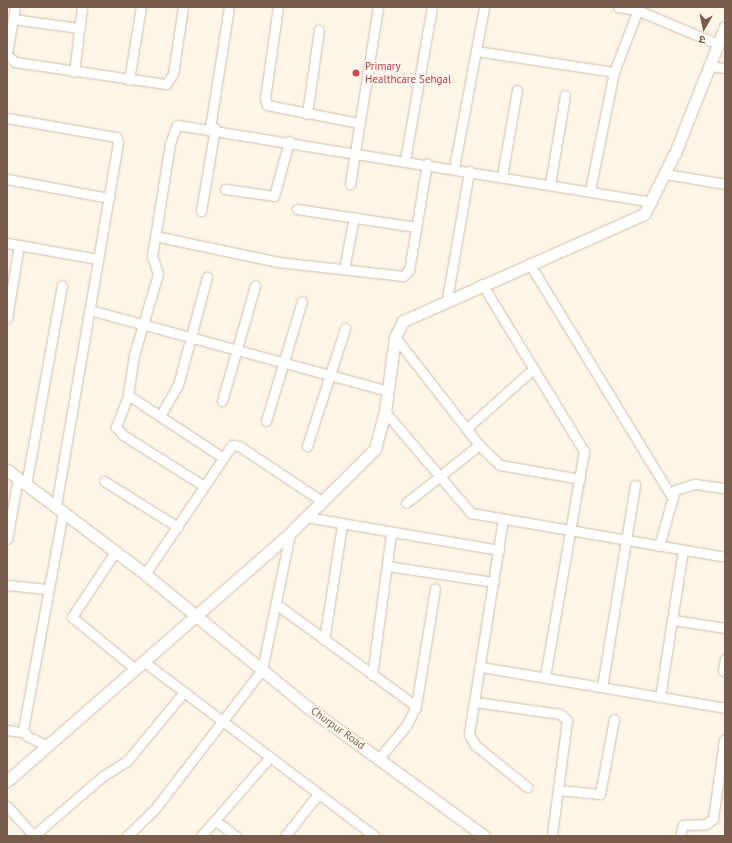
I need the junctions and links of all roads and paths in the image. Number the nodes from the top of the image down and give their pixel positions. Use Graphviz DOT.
graph roads {
  1 [pos="14,7"];
  2 [pos="82,7"];
  3 [pos="141,7"];
  4 [pos="183,7"];
  5 [pos="229,7"];
  6 [pos="278,7"];
  7 [pos="378,7"];
  8 [pos="432,7"];
  9 [pos="484,7"];
  10 [pos="618,7"];
  11 [pos="638,9"];
  12 [pos="13,19"];
  13 [pos="725,27"];
  14 [pos="79,28"];
  15 [pos="319,30"];
  16 [pos="718,44"];
  17 [pos="476,51"];
  18 [pos="7,54"];
  19 [pos="710,66"];
  20 [pos="725,68"];
  21 [pos="74,72"];
  22 [pos="614,72"];
  23 [pos="129,80"];
  24 [pos="517,90"];
  25 [pos="565,95"];
  26 [pos="307,114"];
  27 [pos="7,118"];
  28 [pos="360,123"];
  29 [pos="212,128"];
  30 [pos="289,141"];
  31 [pos="355,152"];
  32 [pos="405,160"];
  33 [pos="427,164"];
  34 [pos="454,168"];
  35 [pos="469,171"];
  36 [pos="666,174"];
  37 [pos="502,176"];
  38 [pos="7,179"];
  39 [pos="350,184"];
  40 [pos="550,184"];
  41 [pos="725,184"];
  42 [pos="226,189"];
  43 [pos="590,190"];
  44 [pos="109,198"];
  45 [pos="652,202"];
  46 [pos="298,209"];
  47 [pos="201,211"];
  48 [pos="354,217"];
  49 [pos="416,227"];
  50 [pos="155,236"];
  51 [pos="7,243"];
  52 [pos="19,245"];
  53 [pos="98,259"];
  54 [pos="529,263"];
  55 [pos="344,269"];
  56 [pos="207,277"];
  57 [pos="482,284"];
  58 [pos="62,285"];
  59 [pos="255,286"];
  60 [pos="447,299"];
  61 [pos="302,301"];
  62 [pos="90,310"];
  63 [pos="7,318"];
  64 [pos="144,325"];
  65 [pos="345,328"];
  66 [pos="395,337"];
  67 [pos="192,339"];
  68 [pos="238,351"];
  69 [pos="284,364"];
  70 [pos="532,370"];
  71 [pos="330,376"];
  72 [pos="388,391"];
  73 [pos="128,395"];
  74 [pos="222,401"];
  75 [pos="385,412"];
  76 [pos="160,416"];
  77 [pos="266,421"];
  78 [pos="466,428"];
  79 [pos="479,445"];
  80 [pos="307,446"];
  81 [pos="222,458"];
  82 [pos="7,470"];
  83 [pos="439,477"];
  84 [pos="580,479"];
  85 [pos="104,481"];
  86 [pos="22,482"];
  87 [pos="204,486"];
  88 [pos="635,486"];
  89 [pos="725,488"];
  90 [pos="671,496"];
  91 [pos="323,502"];
  92 [pos="406,503"];
  93 [pos="59,509"];
  94 [pos="306,517"];
  95 [pos="503,519"];
  96 [pos="342,526"];
  97 [pos="178,527"];
  98 [pos="570,531"];
  99 [pos="290,533"];
  100 [pos="391,534"];
  101 [pos="7,539"];
  102 [pos="627,540"];
  103 [pos="659,546"];
  104 [pos="499,550"];
  105 [pos="683,550"];
  106 [pos="115,552"];
  107 [pos="725,557"];
  108 [pos="387,566"];
  109 [pos="145,574"];
  110 [pos="494,582"];
  111 [pos="7,585"];
  112 [pos="46,588"];
  113 [pos="435,589"];
  114 [pos="276,604"];
  115 [pos="196,615"];
  116 [pos="673,620"];
  117 [pos="725,628"];
  118 [pos="324,640"];
  119 [pos="725,658"];
  120 [pos="144,661"];
  121 [pos="481,667"];
  122 [pos="134,668"];
  123 [pos="262,670"];
  124 [pos="723,671"];
  125 [pos="372,675"];
  126 [pos="545,677"];
  127 [pos="602,687"];
  128 [pos="184,692"];
  129 [pos="660,697"];
  130 [pos="475,702"];
  131 [pos="416,706"];
  132 [pos="725,708"];
  133 [pos="614,718"];
  134 [pos="223,721"];
  135 [pos="7,730"];
  136 [pos="22,732"];
  137 [pos="724,740"];
  138 [pos="47,746"];
  139 [pos="270,757"];
  140 [pos="379,758"];
  141 [pos="7,781"];
  142 [pos="526,787"];
  143 [pos="558,790"];
  144 [pos="318,794"];
  145 [pos="7,806"];
  146 [pos="216,821"];
  147 [pos="361,832"];
  148 [pos="33,836"];
  149 [pos="127,836"];
  150 [pos="201,836"];
  151 [pos="236,836"];
  152 [pos="286,836"];
  153 [pos="374,836"];
  154 [pos="484,836"];
  155 [pos="552,836"];
  156 [pos="680,836"];
  1 -- 12 [label="street"];
  2 -- 14 [label="street"];
  3 -- 23 [label="street"];
  4 -- 23 [label="street"];
  5 -- 29 [label="street"];
  6 -- 26 [label="street"];
  7 -- 28 [label="street"];
  8 -- 32 [label="street"];
  9 -- 17 [label="street"];
  10 -- 11 [label="street"];
  11 -- 16 [label="street"];
  11 -- 22 [label="street"];
  12 -- 14 [label="street"];
  12 -- 18 [label="street"];
  13 -- 16 [label="street"];
  14 -- 21 [label="street"];
  15 -- 26 [label="street"];
  16 -- 19 [label="street"];
  17 -- 22 [label="street"];
  17 -- 34 [label="street"];
  18 -- 21 [label="street"];
  19 -- 20 [label="street"];
  19 -- 36 [label="street"];
  21 -- 23 [label="street"];
  22 -- 43 [label="street"];
  24 -- 37 [label="street"];
  25 -- 40 [label="street"];
  26 -- 28 [label="street"];
  27 -- 44 [label="street"];
  28 -- 31 [label="street"];
  29 -- 30 [label="street"];
  29 -- 47 [label="street"];
  29 -- 50 [label="street"];
  30 -- 31 [label="street"];
  30 -- 42 [label="street"];
  31 -- 32 [label="street"];
  31 -- 39 [label="street"];
  32 -- 33 [label="street"];
  33 -- 34 [label="street"];
  33 -- 49 [label="street"];
  34 -- 35 [label="street"];
  35 -- 37 [label="street"];
  35 -- 60 [label="street"];
  36 -- 41 [label="street"];
  36 -- 45 [label="street"];
  37 -- 40 [label="street"];
  38 -- 44 [label="street"];
  40 -- 43 [label="street"];
  43 -- 45 [label="street"];
  44 -- 53 [label="street"];
  45 -- 54 [label="street"];
  46 -- 48 [label="street"];
  48 -- 49 [label="street"];
  48 -- 55 [label="street"];
  49 -- 55 [label="street"];
  50 -- 55 [label="street"];
  50 -- 64 [label="street"];
  51 -- 52 [label="street"];
  52 -- 53 [label="street"];
  52 -- 63 [label="street"];
  53 -- 62 [label="street"];
  54 -- 57 [label="street"];
  54 -- 90 [label="street"];
  56 -- 67 [label="street"];
  57 -- 60 [label="street"];
  57 -- 70 [label="street"];
  58 -- 86 [label="street"];
  59 -- 68 [label="street"];
  60 -- 66 [label="street"];
  61 -- 69 [label="street"];
  62 -- 64 [label="street"];
  62 -- 93 [label="street"];
  64 -- 67 [label="street"];
  64 -- 73 [label="street"];
  65 -- 71 [label="street"];
  66 -- 72 [label="street"];
  66 -- 78 [label="street"];
  67 -- 68 [label="street"];
  67 -- 76 [label="street"];
  68 -- 69 [label="street"];
  68 -- 74 [label="street"];
  69 -- 71 [label="street"];
  69 -- 77 [label="street"];
  70 -- 78 [label="street"];
  70 -- 84 [label="street"];
  71 -- 72 [label="street"];
  71 -- 80 [label="street"];
  72 -- 75 [label="street"];
  73 -- 76 [label="street"];
  73 -- 87 [label="street"];
  75 -- 83 [label="street"];
  75 -- 91 [label="street"];
  76 -- 81 [label="street"];
  78 -- 79 [label="street"];
  79 -- 83 [label="street"];
  79 -- 84 [label="street"];
  81 -- 87 [label="street"];
  81 -- 91 [label="street"];
  82 -- 86 [label="street, Churpur Road"];
  83 -- 92 [label="street"];
  83 -- 95 [label="street"];
  84 -- 98 [label="street"];
  85 -- 97 [label="street"];
  86 -- 93 [label="street, Churpur Road"];
  86 -- 101 [label="street"];
  87 -- 97 [label="street"];
  88 -- 102 [label="street"];
  89 -- 90 [label="street"];
  90 -- 103 [label="street"];
  91 -- 94 [label="street"];
  93 -- 106 [label="street, Churpur Road"];
  93 -- 112 [label="street"];
  94 -- 96 [label="street"];
  94 -- 99 [label="street"];
  95 -- 98 [label="street"];
  95 -- 104 [label="street"];
  96 -- 100 [label="street"];
  96 -- 118 [label="street"];
  97 -- 109 [label="street"];
  98 -- 102 [label="street"];
  98 -- 126 [label="street"];
  99 -- 114 [label="street"];
  99 -- 115 [label="street"];
  100 -- 104 [label="street"];
  100 -- 108 [label="street"];
  102 -- 103 [label="street"];
  102 -- 127 [label="street"];
  103 -- 105 [label="street"];
  104 -- 110 [label="street"];
  105 -- 107 [label="street"];
  105 -- 116 [label="street"];
  106 -- 109 [label="street, Churpur Road"];
  106 -- 122 [label="street"];
  108 -- 110 [label="street"];
  108 -- 125 [label="street"];
  109 -- 115 [label="street, Churpur Road"];
  110 -- 121 [label="street"];
  111 -- 112 [label="street"];
  112 -- 136 [label="street"];
  113 -- 131 [label="street"];
  114 -- 118 [label="street"];
  114 -- 123 [label="street"];
  115 -- 120 [label="street"];
  115 -- 123 [label="street, Churpur Road"];
  116 -- 117 [label="street"];
  116 -- 129 [label="street"];
  118 -- 125 [label="street"];
  119 -- 124 [label="street"];
  120 -- 122 [label="street"];
  120 -- 128 [label="street"];
  121 -- 126 [label="street"];
  121 -- 130 [label="street"];
  122 -- 138 [label="street"];
  123 -- 134 [label="street"];
  123 -- 140 [label="street, Churpur Road"];
  125 -- 131 [label="street"];
  126 -- 127 [label="street"];
  127 -- 129 [label="street"];
  128 -- 134 [label="street"];
  128 -- 148 [label="street"];
  129 -- 132 [label="street"];
  130 -- 142 [label="street"];
  130 -- 143 [label="street"];
  131 -- 140 [label="street"];
  133 -- 143 [label="street"];
  134 -- 139 [label="street"];
  134 -- 149 [label="street"];
  135 -- 136 [label="street"];
  136 -- 138 [label="street"];
  137 -- 156 [label="street"];
  138 -- 141 [label="street"];
  139 -- 144 [label="street"];
  139 -- 146 [label="street"];
  140 -- 154 [label="street, Churpur Road"];
  143 -- 155 [label="street"];
  144 -- 147 [label="street"];
  144 -- 152 [label="street"];
  145 -- 148 [label="street"];
  146 -- 150 [label="street"];
  146 -- 151 [label="street"];
  147 -- 153 [label="street"];
}
